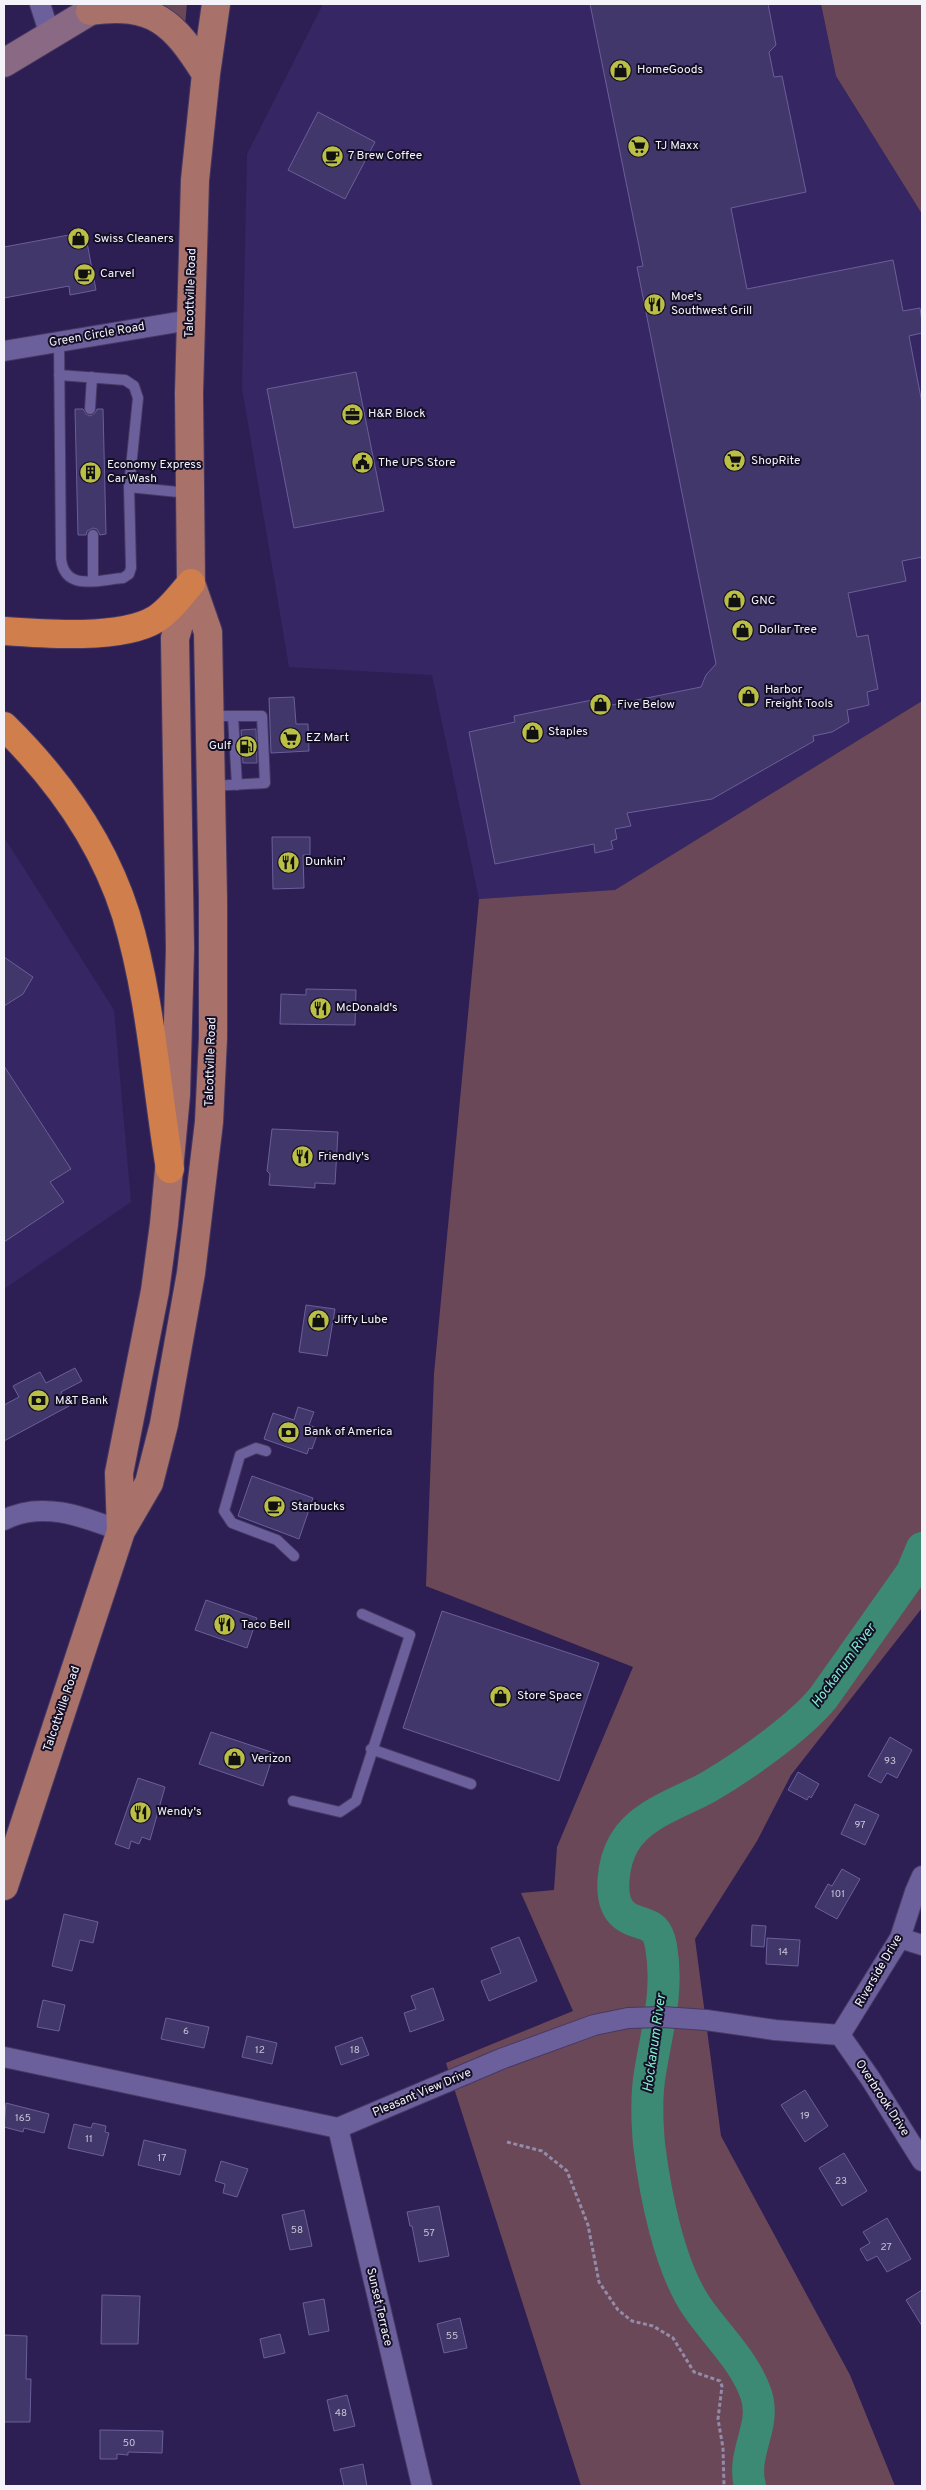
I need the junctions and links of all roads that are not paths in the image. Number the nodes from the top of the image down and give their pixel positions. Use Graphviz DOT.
graph roads {
  1 [pos="40,4"];
  2 [pos="216,4"];
  3 [pos="96,7"];
  4 [pos="50,35"];
  5 [pos="4,64"];
  6 [pos="206,74"];
  7 [pos="190,320"];
  8 [pos="59,341"];
  9 [pos="4,350"];
  10 [pos="59,376"];
  11 [pos="92,377"];
  12 [pos="90,409"];
  13 [pos="129,488"];
  14 [pos="190,494"];
  15 [pos="93,535"];
  16 [pos="93,580"];
  17 [pos="191,583"];
  18 [pos="4,631"];
  19 [pos="175,663"];
  20 [pos="209,673"];
  21 [pos="221,716"];
  22 [pos="4,726"];
  23 [pos="224,786"];
  24 [pos="179,1014"];
  25 [pos="212,1038"];
  26 [pos="170,1169"];
  27 [pos="266,1451"];
  28 [pos="4,1520"];
  29 [pos="121,1531"];
  30 [pos="294,1556"];
  31 [pos="362,1614"];
  32 [pos="371,1749"];
  33 [pos="471,1784"];
  34 [pos="293,1802"];
  35 [pos="922,1876"];
  36 [pos="4,1886"];
  37 [pos="900,1938"];
  38 [pos="922,1945"];
  39 [pos="840,2036"];
  40 [pos="4,2057"];
  41 [pos="338,2128"];
  42 [pos="922,2161"];
  43 [pos="422,2486"];
  1 -- 4 [label="street"];
  2 -- 6 [label="main road, Talcottville Road"];
  3 -- 4 [label="main road"];
  3 -- 6 [label="main road"];
  4 -- 5 [label="main road"];
  6 -- 7 [label="main road, Talcottville Road"];
  7 -- 8 [label="street, Green Circle Road"];
  7 -- 14 [label="main road, Talcottville Road"];
  8 -- 9 [label="street, Green Circle Road"];
  8 -- 10 [label="lane"];
  10 -- 11 [label="lane"];
  10 -- 16 [label="lane"];
  11 -- 12 [label="lane"];
  11 -- 13 [label="lane"];
  13 -- 14 [label="lane"];
  13 -- 16 [label="lane"];
  14 -- 17 [label="main road, Talcottville Road"];
  15 -- 16 [label="lane"];
  17 -- 18 [label="highway"];
  17 -- 19 [label="main road, Talcottville Road"];
  17 -- 20 [label="main road, Talcottville Road"];
  19 -- 20 [label="main road"];
  19 -- 24 [label="main road, Talcottville Road"];
  20 -- 21 [label="main road, Talcottville Road"];
  21 -- 23 [label="main road, Talcottville Road"];
  21 -- 23 [label="lane"];
  22 -- 26 [label="highway"];
  23 -- 25 [label="main road, Talcottville Road"];
  24 -- 25 [label="main road"];
  24 -- 26 [label="main road, Talcottville Road"];
  25 -- 29 [label="main road, Talcottville Road"];
  26 -- 29 [label="main road, Talcottville Road"];
  27 -- 30 [label="lane"];
  28 -- 29 [label="street"];
  29 -- 36 [label="main road, Talcottville Road"];
  31 -- 32 [label="lane"];
  32 -- 33 [label="lane"];
  32 -- 34 [label="lane"];
  35 -- 37 [label="street, Riverside Drive"];
  37 -- 38 [label="street"];
  37 -- 39 [label="street, Riverside Drive"];
  39 -- 41 [label="street, Pleasant View Drive"];
  39 -- 42 [label="street, Overbrook Drive"];
  40 -- 41 [label="street"];
  41 -- 43 [label="street, Sunset Terrace"];
}
